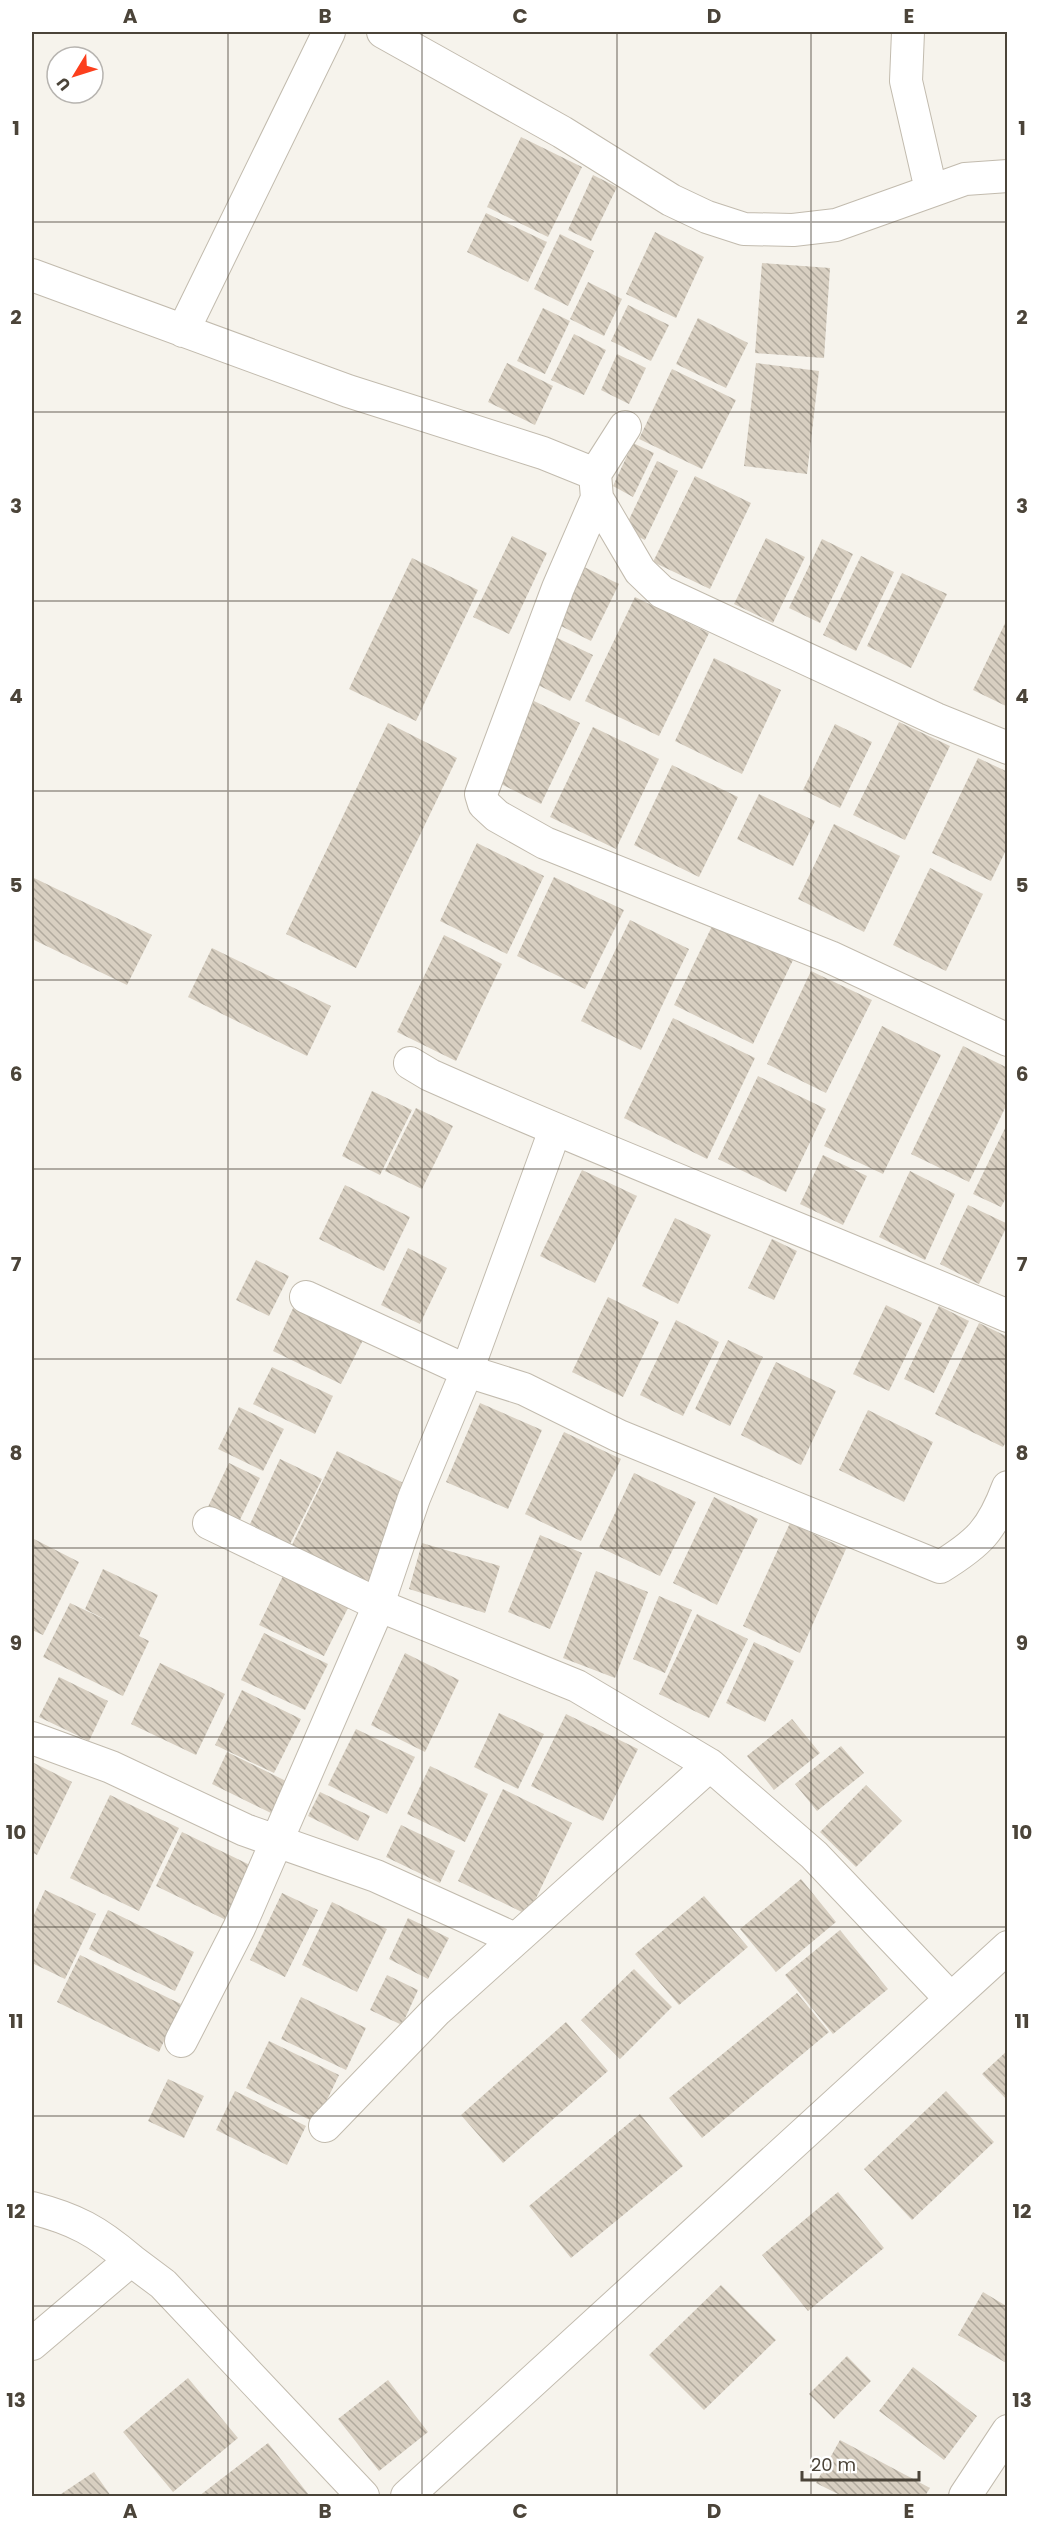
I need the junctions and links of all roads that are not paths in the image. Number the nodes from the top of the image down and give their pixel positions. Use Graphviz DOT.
graph roads {
  1 [pos="329,32"];
  2 [pos="383,32"];
  3 [pos="908,32"];
  4 [pos="1008,176"];
  5 [pos="931,190"];
  6 [pos="32,275"];
  7 [pos="183,331"];
  8 [pos="625,427"];
  9 [pos="596,486"];
  10 [pos="1008,748"];
  11 [pos="1008,1040"];
  12 [pos="410,1063"];
  13 [pos="555,1130"];
  14 [pos="306,1297"];
  15 [pos="1008,1316"];
  16 [pos="467,1371"];
  17 [pos="1008,1487"];
  18 [pos="209,1523"];
  19 [pos="378,1604"];
  20 [pos="32,1738"];
  21 [pos="710,1765"];
  22 [pos="276,1841"];
  23 [pos="515,1939"];
  24 [pos="1008,1947"];
  25 [pos="950,1998"];
  26 [pos="181,2041"];
  27 [pos="325,2126"];
  28 [pos="32,2208"];
  29 [pos="130,2260"];
  30 [pos="32,2344"];
  31 [pos="1008,2431"];
  32 [pos="363,2496"];
  33 [pos="407,2496"];
  34 [pos="965,2496"];
  1 -- 7 [label="street"];
  2 -- 5 [label="street"];
  3 -- 5 [label="street"];
  4 -- 5 [label="street"];
  6 -- 7 [label="street"];
  7 -- 9 [label="street"];
  8 -- 9 [label="street"];
  9 -- 10 [label="street"];
  9 -- 11 [label="street"];
  12 -- 13 [label="street"];
  13 -- 15 [label="street"];
  13 -- 16 [label="street"];
  14 -- 16 [label="street"];
  16 -- 17 [label="street"];
  16 -- 19 [label="street"];
  18 -- 19 [label="street"];
  19 -- 21 [label="street"];
  19 -- 22 [label="street"];
  20 -- 22 [label="street"];
  21 -- 23 [label="street"];
  21 -- 25 [label="street"];
  22 -- 23 [label="street"];
  22 -- 26 [label="street"];
  23 -- 27 [label="street"];
  24 -- 25 [label="street"];
  25 -- 33 [label="street"];
  28 -- 29 [label="street"];
  29 -- 30 [label="street"];
  29 -- 32 [label="street"];
  31 -- 34 [label="street"];
}
